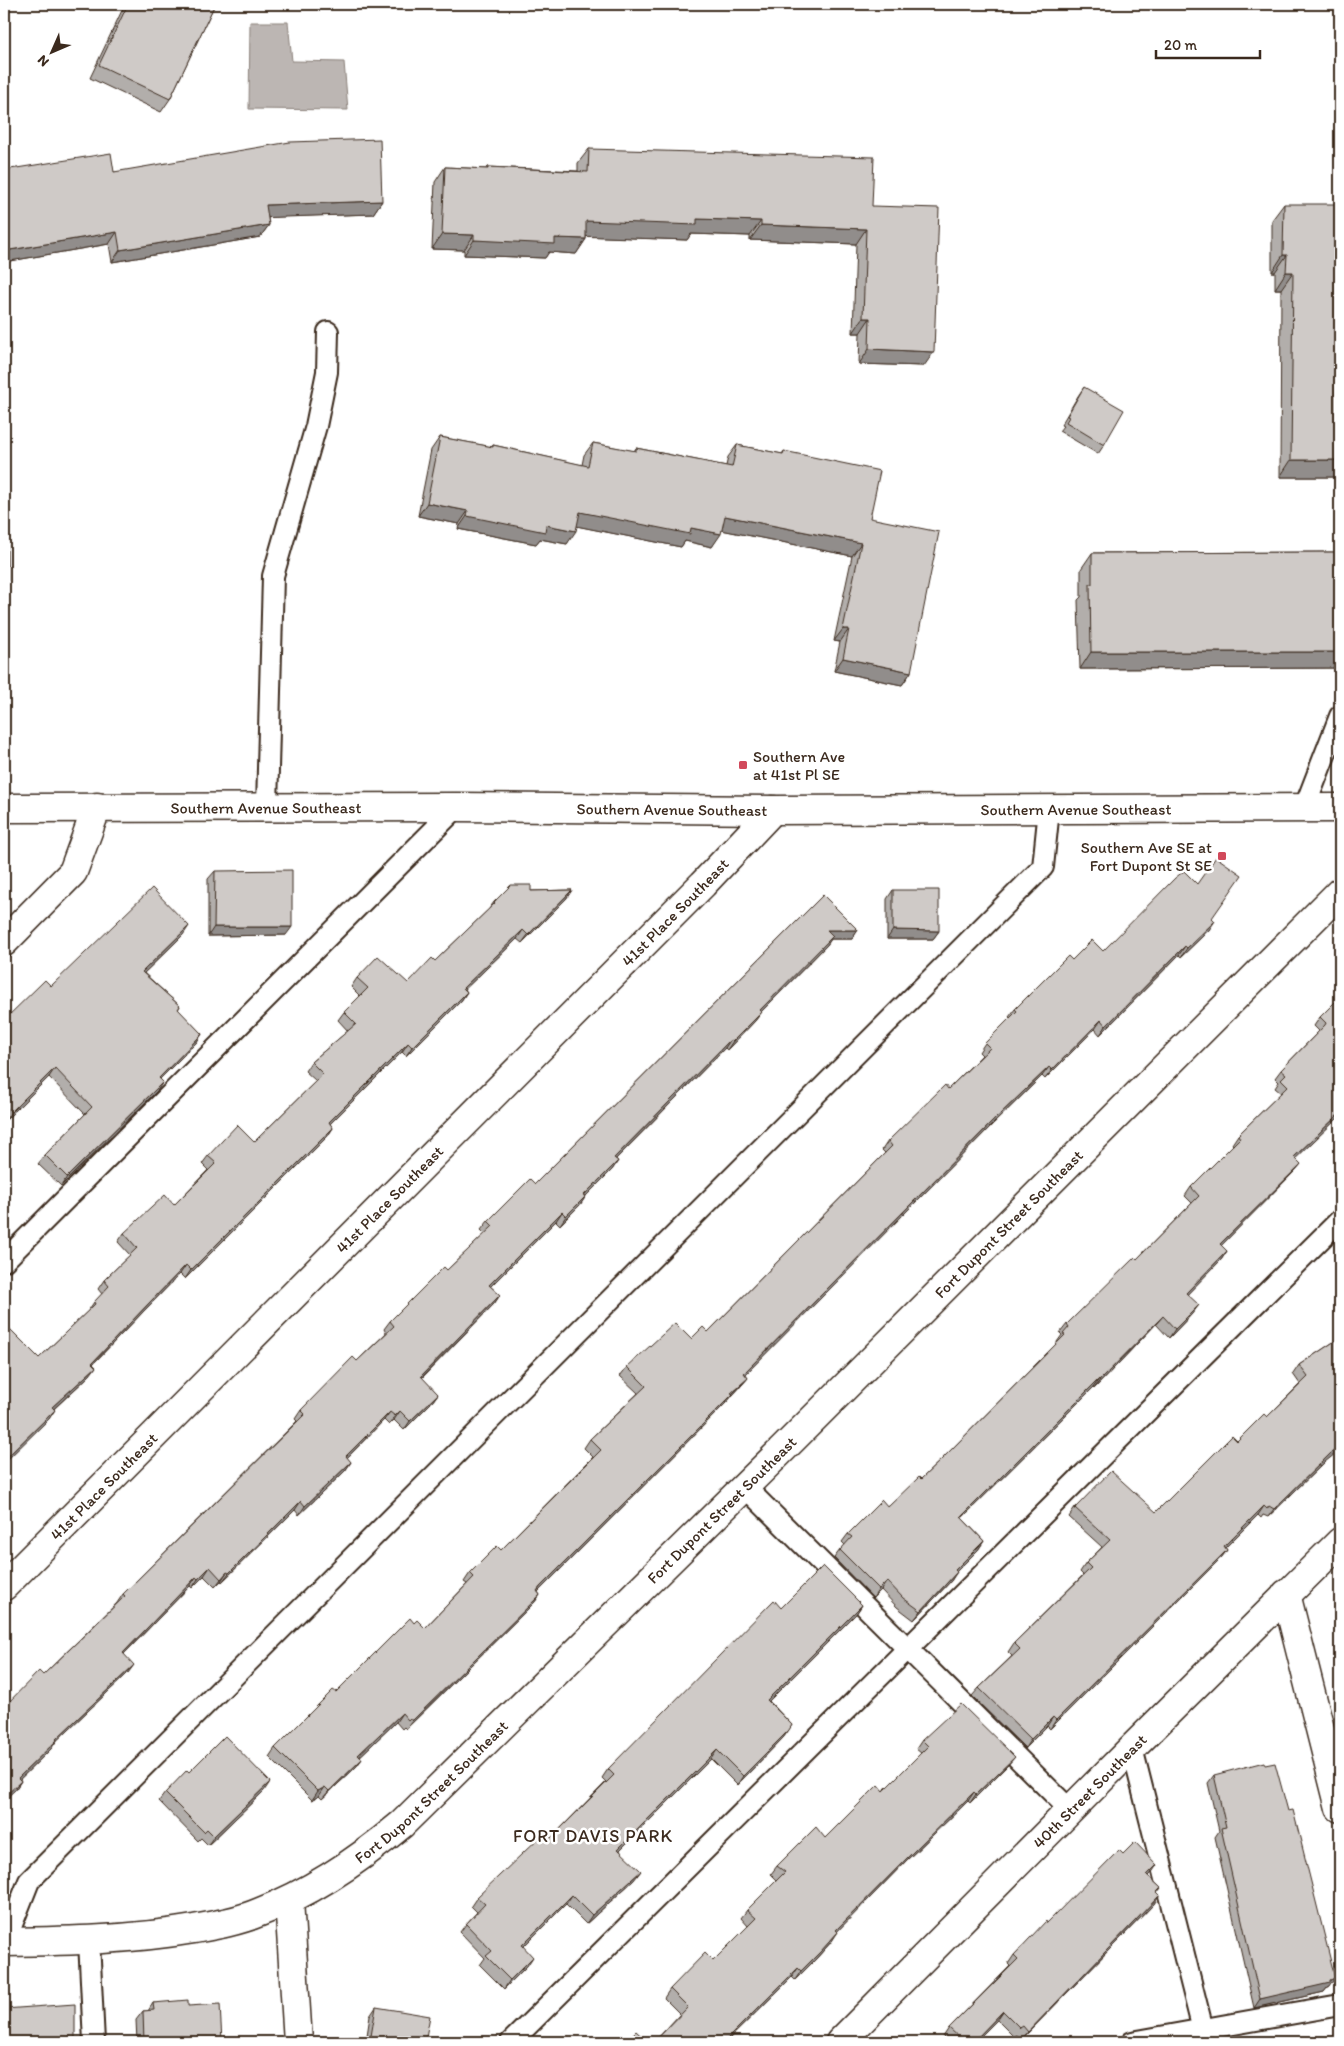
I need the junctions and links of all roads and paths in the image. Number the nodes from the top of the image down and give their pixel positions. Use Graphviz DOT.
graph roads {
  1 [pos="328,332"];
  2 [pos="1340,716"];
  3 [pos="97,807"];
  4 [pos="267,807"];
  5 [pos="456,807"];
  6 [pos="4,808"];
  7 [pos="1340,808"];
  8 [pos="1049,809"];
  9 [pos="1304,809"];
  10 [pos="773,810"];
  11 [pos="1340,892"];
  12 [pos="4,942"];
  13 [pos="1340,1220"];
  14 [pos="4,1261"];
  15 [pos="745,1487"];
  16 [pos="1340,1542"];
  17 [pos="4,1586"];
  18 [pos="1286,1594"];
  19 [pos="909,1648"];
  20 [pos="1132,1748"];
  21 [pos="1340,1808"];
  22 [pos="1070,1810"];
  23 [pos="289,1900"];
  24 [pos="90,1941"];
  25 [pos="4,1942"];
  26 [pos="1340,2005"];
  27 [pos="1203,2030"];
  28 [pos="94,2042"];
  29 [pos="298,2042"];
  30 [pos="512,2042"];
  31 [pos="840,2042"];
  32 [pos="1132,2042"];
  1 -- 4 [label="lane"];
  2 -- 9 [label="lane"];
  3 -- 4 [label="street, Southern Avenue Southeast"];
  3 -- 6 [label="street, Southern Avenue Southeast"];
  3 -- 12 [label="street"];
  4 -- 5 [label="street, Southern Avenue Southeast"];
  5 -- 10 [label="street, Southern Avenue Southeast"];
  5 -- 14 [label="lane"];
  7 -- 9 [label="street, Southern Avenue Southeast"];
  8 -- 9 [label="street, Southern Avenue Southeast"];
  8 -- 10 [label="street, Southern Avenue Southeast"];
  8 -- 25 [label="lane"];
  10 -- 17 [label="street, 41st Place Southeast"];
  11 -- 15 [label="street, Fort Dupont Street Southeast"];
  13 -- 19 [label="lane"];
  15 -- 19 [label="lane"];
  15 -- 23 [label="street, Fort Dupont Street Southeast"];
  16 -- 18 [label="street, 40th Street Southeast"];
  18 -- 20 [label="street, 40th Street Southeast"];
  18 -- 21 [label="street"];
  19 -- 22 [label="lane"];
  19 -- 30 [label="lane"];
  20 -- 22 [label="street, 40th Street Southeast"];
  20 -- 27 [label="lane"];
  22 -- 31 [label="street, 40th Street Southeast"];
  23 -- 24 [label="street, Fort Dupont Street Southeast"];
  23 -- 29 [label="street"];
  24 -- 25 [label="street, Fort Dupont Street Southeast"];
  24 -- 28 [label="lane"];
  26 -- 27 [label="lane"];
  27 -- 32 [label="lane"];
}
